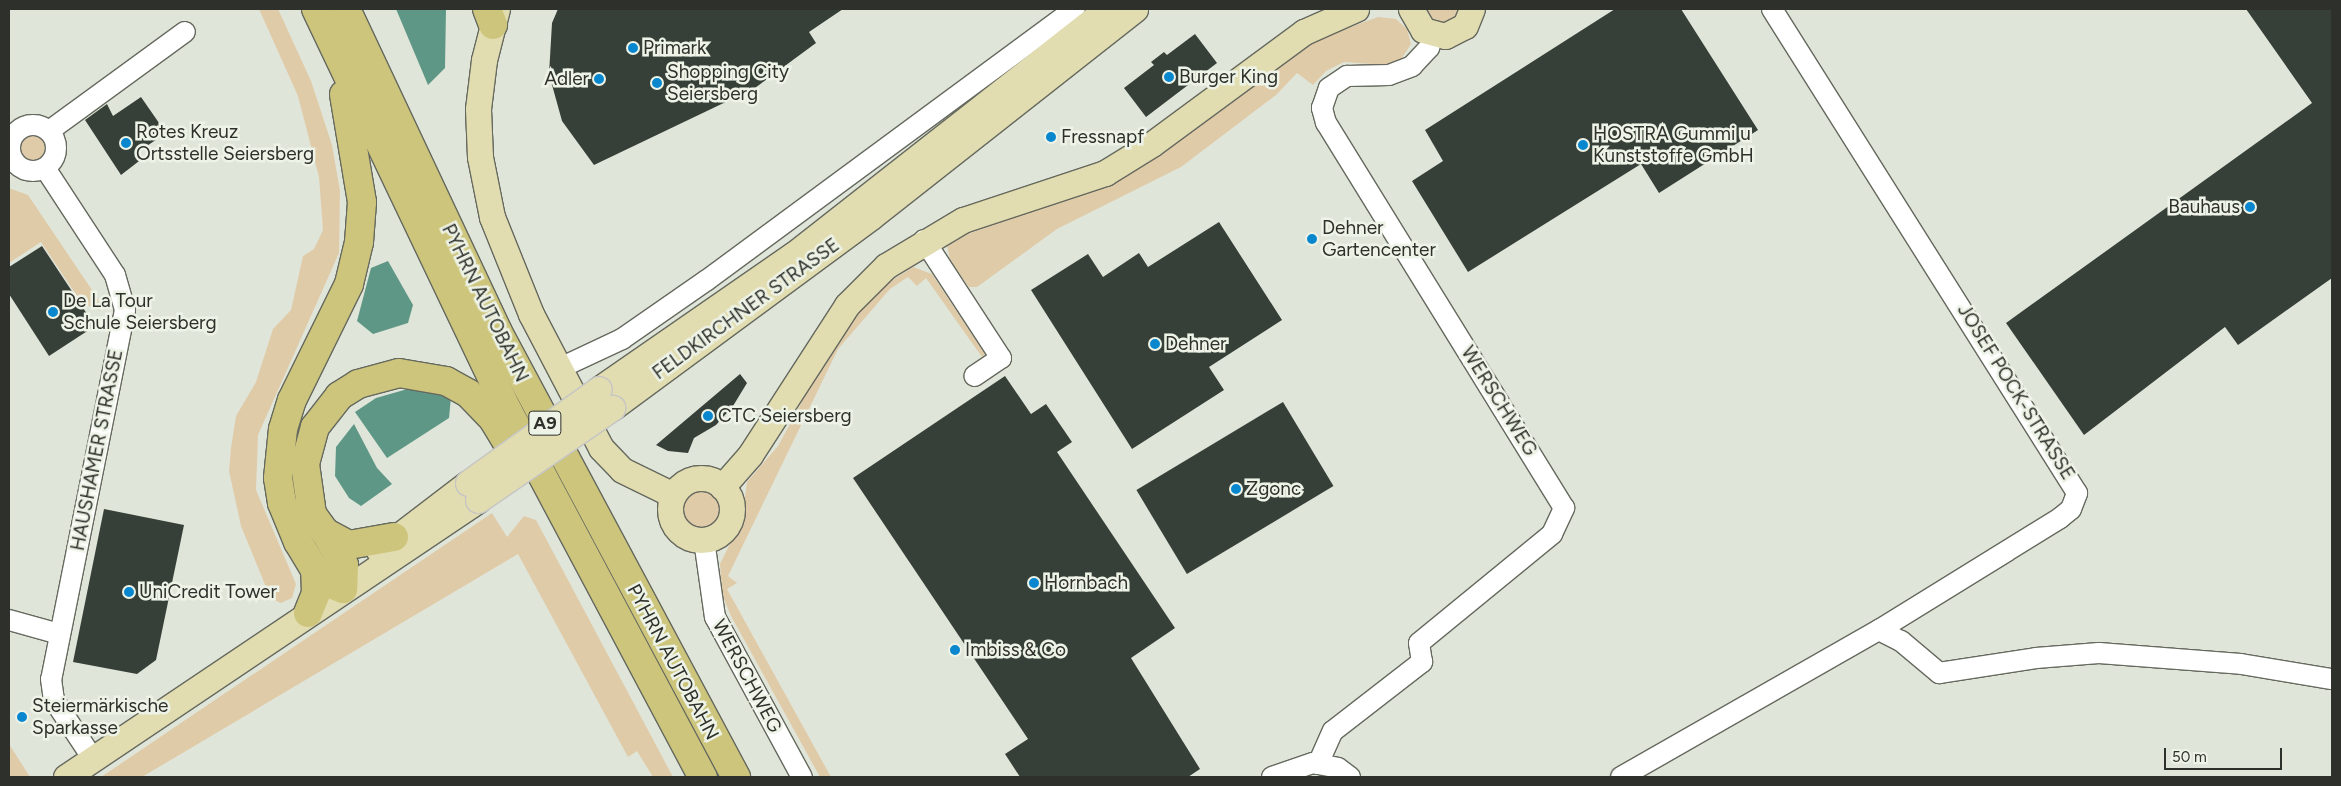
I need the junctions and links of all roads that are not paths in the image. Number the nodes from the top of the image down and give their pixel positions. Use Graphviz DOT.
graph roads {
  1 [pos="316,9"];
  2 [pos="346,9"];
  3 [pos="358,9"];
  4 [pos="1100,9"];
  5 [pos="1107,9"];
  6 [pos="1135,9"];
  7 [pos="1356,9"];
  8 [pos="1411,9"];
  9 [pos="1472,9"];
  10 [pos="1772,9"];
  11 [pos="492,14"];
  12 [pos="1077,19"];
  13 [pos="185,32"];
  14 [pos="1434,35"];
  15 [pos="337,56"];
  16 [pos="370,62"];
  17 [pos="49,131"];
  18 [pos="11,161"];
  19 [pos="45,168"];
  20 [pos="924,240"];
  21 [pos="558,369"];
  22 [pos="974,376"];
  23 [pos="606,399"];
  24 [pos="722,487"];
  25 [pos="548,491"];
  26 [pos="473,492"];
  27 [pos="673,495"];
  28 [pos="325,532"];
  29 [pos="394,537"];
  30 [pos="704,540"];
  31 [pos="315,570"];
  32 [pos="343,589"];
  33 [pos="308,613"];
  34 [pos="9,620"];
  35 [pos="1879,630"];
  36 [pos="59,634"];
  37 [pos="2332,679"];
  38 [pos="93,759"];
  39 [pos="1318,764"];
  40 [pos="66,777"];
  41 [pos="703,777"];
  42 [pos="736,777"];
  43 [pos="802,777"];
  44 [pos="1272,777"];
  45 [pos="1350,777"];
  46 [pos="1621,777"];
  1 -- 15 [label="highway, PYHRN AUTOBAHN / A9"];
  2 -- 16 [label="highway, PYHRN AUTOBAHN / A9"];
  3 -- 16 [label="highway"];
  4 -- 12 [label="street"];
  5 -- 12 [label="main road, FELDKIRCHNER STRASSE"];
  6 -- 23 [label="main road, FELDKIRCHNER STRASSE"];
  7 -- 20 [label="main road"];
  8 -- 14 [label="main road"];
  9 -- 14 [label="main road"];
  10 -- 35 [label="street, JOSEF POCK-STRASSE"];
  11 -- 21 [label="main road"];
  12 -- 21 [label="street"];
  12 -- 23 [label="main road, FELDKIRCHNER STRASSE"];
  13 -- 17 [label="street"];
  14 -- 39 [label="street, WERSCHWEG"];
  15 -- 25 [label="highway, PYHRN AUTOBAHN / A9"];
  15 -- 31 [label="highway"];
  16 -- 42 [label="highway, PYHRN AUTOBAHN / A9"];
  17 -- 18 [label="street"];
  17 -- 19 [label="street"];
  18 -- 19 [label="street"];
  19 -- 36 [label="street, HAUSHAMER STRASSE"];
  20 -- 22 [label="street"];
  20 -- 24 [label="main road"];
  21 -- 27 [label="main road"];
  23 -- 26 [label="main road, FELDKIRCHNER STRASSE, bridge"];
  24 -- 27 [label="main road"];
  24 -- 30 [label="main road"];
  25 -- 28 [label="highway"];
  25 -- 41 [label="highway, PYHRN AUTOBAHN / A9"];
  26 -- 29 [label="main road, FELDKIRCHNER STRASSE"];
  26 -- 32 [label="main road, FELDKIRCHNER STRASSE"];
  27 -- 30 [label="main road"];
  28 -- 29 [label="highway"];
  28 -- 32 [label="highway"];
  29 -- 32 [label="main road, FELDKIRCHNER STRASSE"];
  30 -- 43 [label="street, WERSCHWEG"];
  31 -- 32 [label="highway"];
  31 -- 33 [label="highway"];
  32 -- 33 [label="main road, FELDKIRCHNER STRASSE"];
  33 -- 38 [label="main road, FELDKIRCHNER STRASSE"];
  34 -- 36 [label="street"];
  35 -- 37 [label="street"];
  35 -- 46 [label="street, JOSEF POCK-STRASSE"];
  36 -- 38 [label="street, HAUSHAMER STRASSE"];
  38 -- 40 [label="main road, FELDKIRCHNER STRASSE"];
  39 -- 44 [label="street"];
  39 -- 45 [label="street"];
}
